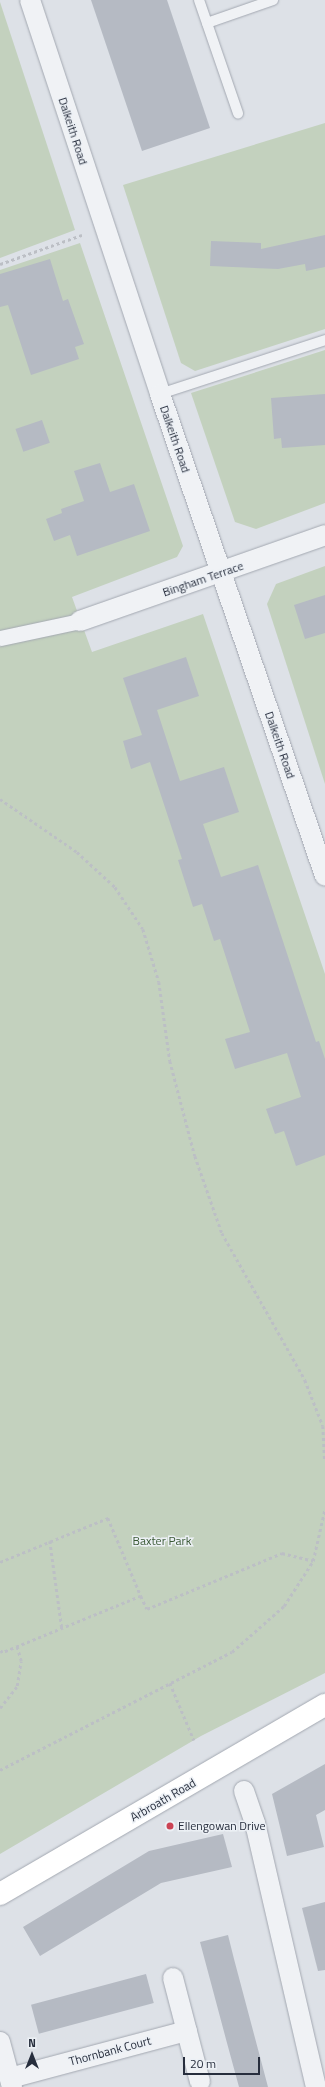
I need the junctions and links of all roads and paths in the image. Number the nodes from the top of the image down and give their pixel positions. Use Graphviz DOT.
graph roads {
  1 [pos="30,0"];
  2 [pos="199,0"];
  3 [pos="273,0"];
  4 [pos="207,23"];
  5 [pos="238,113"];
  6 [pos="105,227"];
  7 [pos="0,264"];
  8 [pos="325,340"];
  9 [pos="160,394"];
  10 [pos="325,535"];
  11 [pos="221,573"];
  12 [pos="80,621"];
  13 [pos="0,638"];
  14 [pos="0,799"];
  15 [pos="325,876"];
  16 [pos="325,1461"];
  17 [pos="325,1508"];
  18 [pos="50,1541"];
  19 [pos="313,1561"];
  20 [pos="0,1562"];
  21 [pos="141,1596"];
  22 [pos="62,1629"];
  23 [pos="17,1647"];
  24 [pos="0,1649"];
  25 [pos="170,1683"];
  26 [pos="325,1705"];
  27 [pos="0,1708"];
  28 [pos="194,1740"];
  29 [pos="0,1770"];
  30 [pos="244,1791"];
  31 [pos="0,1894"];
  32 [pos="173,1978"];
  33 [pos="187,2031"];
  34 [pos="0,2042"];
  35 [pos="11,2082"];
  36 [pos="200,2082"];
  37 [pos="316,2087"];
  1 -- 6 [label="street, Dalkeith Road"];
  2 -- 4 [label="lane"];
  3 -- 4 [label="lane"];
  4 -- 5 [label="lane"];
  6 -- 7 [label="path"];
  6 -- 9 [label="street, Dalkeith Road"];
  8 -- 9 [label="lane"];
  9 -- 11 [label="street, Dalkeith Road"];
  10 -- 11 [label="street, Bingham Terrace"];
  11 -- 12 [label="street, Bingham Terrace"];
  11 -- 15 [label="street, Dalkeith Road"];
  12 -- 13 [label="street"];
  14 -- 16 [label="path"];
  17 -- 19 [label="path"];
  18 -- 20 [label="path"];
  18 -- 21 [label="path"];
  18 -- 22 [label="path"];
  19 -- 21 [label="path"];
  19 -- 25 [label="path"];
  21 -- 22 [label="path"];
  22 -- 23 [label="path"];
  23 -- 24 [label="path"];
  23 -- 27 [label="path"];
  25 -- 28 [label="path"];
  25 -- 29 [label="path"];
  26 -- 31 [label="main road, Arbroath Road"];
  30 -- 37 [label="street"];
  32 -- 33 [label="street"];
  33 -- 35 [label="street, Thornbank Court"];
  33 -- 36 [label="street"];
  34 -- 35 [label="street"];
}
